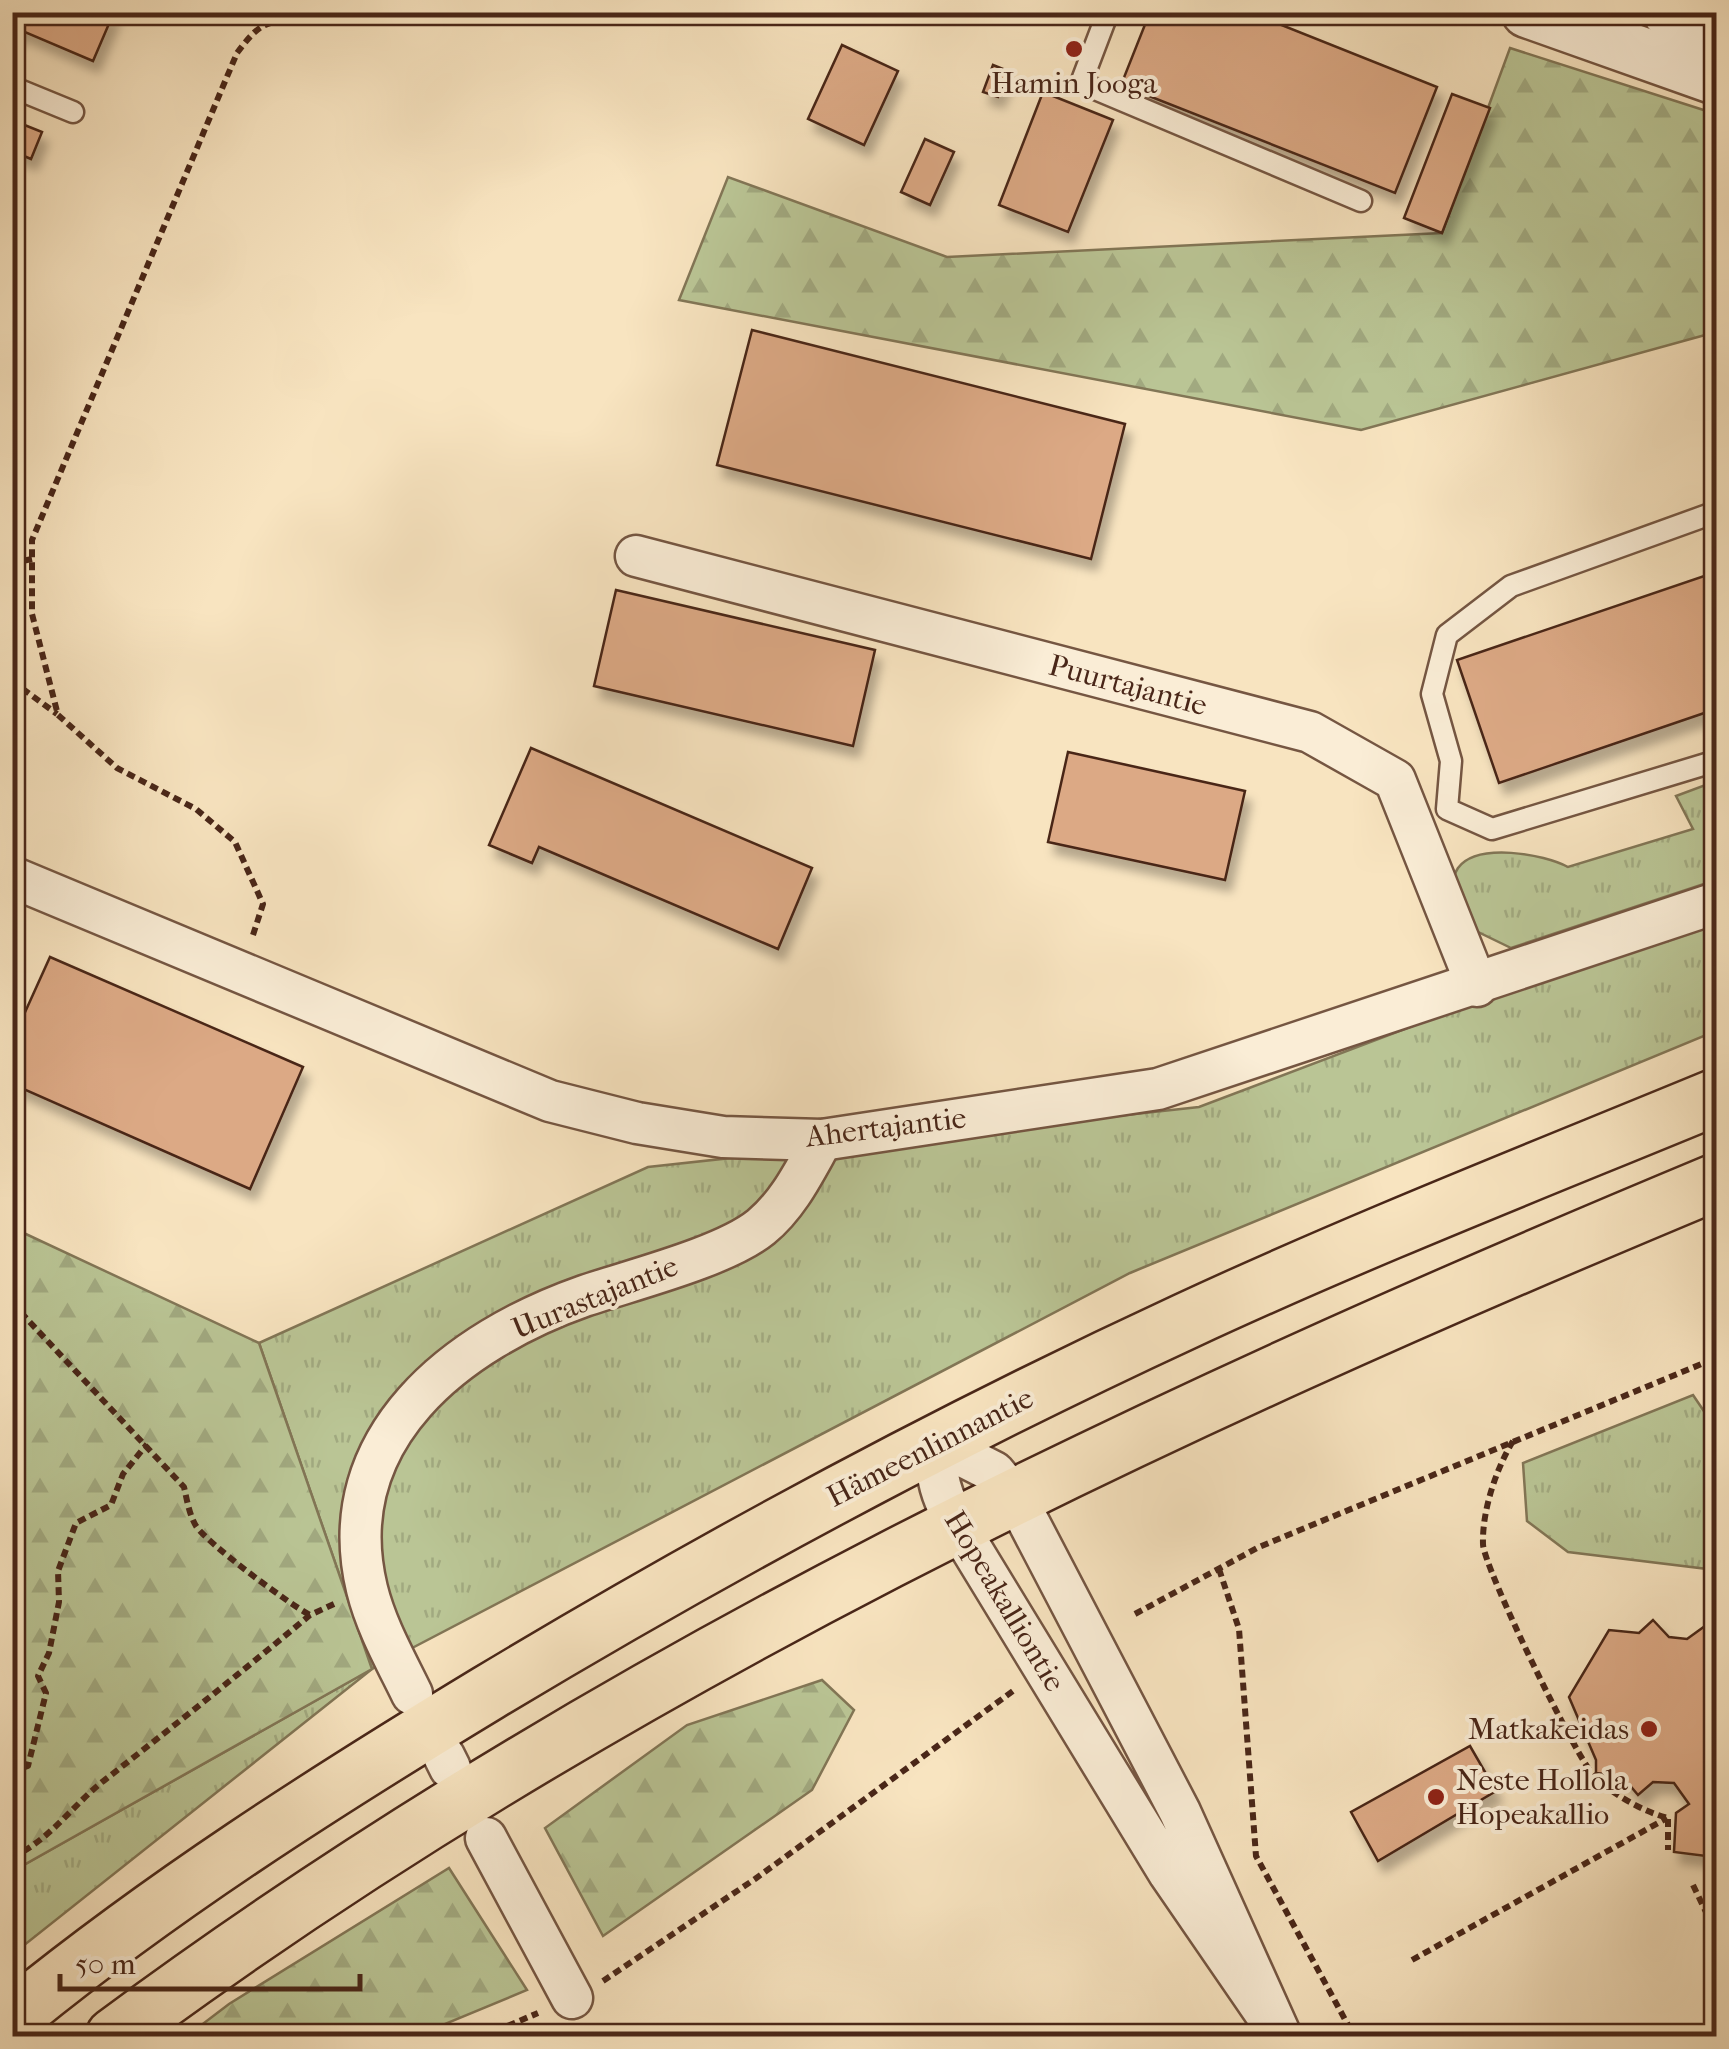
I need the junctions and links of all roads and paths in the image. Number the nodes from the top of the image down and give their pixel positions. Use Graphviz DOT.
graph roads {
  1 [pos="307,12"];
  2 [pos="1108,12"];
  3 [pos="1528,12"];
  4 [pos="1668,12"];
  5 [pos="1716,27"];
  6 [pos="1716,79"];
  7 [pos="12,86"];
  8 [pos="73,112"];
  9 [pos="1361,202"];
  10 [pos="1716,512"];
  11 [pos="636,556"];
  12 [pos="32,559"];
  13 [pos="12,563"];
  14 [pos="12,681"];
  15 [pos="58,715"];
  16 [pos="1716,761"];
  17 [pos="1429,815"];
  18 [pos="12,877"];
  19 [pos="1716,903"];
  20 [pos="240,972"];
  21 [pos="1477,986"];
  22 [pos="1716,1096"];
  23 [pos="822,1140"];
  24 [pos="1716,1182"];
  25 [pos="12,1303"];
  26 [pos="1716,1358"];
  27 [pos="1514,1438"];
  28 [pos="937,1443"];
  29 [pos="147,1444"];
  30 [pos="1016,1498"];
  31 [pos="958,1528"];
  32 [pos="1219,1570"];
  33 [pos="367,1588"];
  34 [pos="1136,1614"];
  35 [pos="310,1616"];
  36 [pos="1029,1680"];
  37 [pos="412,1694"];
  38 [pos="12,1771"];
  39 [pos="1668,1818"];
  40 [pos="486,1838"];
  41 [pos="1668,1850"];
  42 [pos="12,1857"];
  43 [pos="1693,1885"];
  44 [pos="1716,1933"];
  45 [pos="1412,1960"];
  46 [pos="572,1998"];
  47 [pos="12,2018"];
  48 [pos="114,2036"];
  49 [pos="484,2036"];
  50 [pos="1282,2036"];
  51 [pos="1354,2036"];
  1 -- 12 [label="path"];
  2 -- 9 [label="lane"];
  3 -- 6 [label="street"];
  4 -- 5 [label="street"];
  7 -- 8 [label="lane"];
  10 -- 17 [label="lane"];
  11 -- 17 [label="street, Puurtajantie"];
  12 -- 13 [label="path"];
  12 -- 15 [label="path"];
  14 -- 15 [label="path"];
  15 -- 20 [label="path"];
  16 -- 17 [label="lane"];
  17 -- 21 [label="street, Puurtajantie"];
  18 -- 20 [label="street, Ahertajantie"];
  19 -- 21 [label="street, Ahertajantie"];
  20 -- 23 [label="street, Ahertajantie"];
  21 -- 23 [label="street, Ahertajantie"];
  22 -- 28 [label="main road, Hämeenlinnantie"];
  23 -- 33 [label="street, Uurastajantie"];
  24 -- 30 [label="main road"];
  25 -- 29 [label="path"];
  26 -- 27 [label="path"];
  27 -- 32 [label="path"];
  27 -- 39 [label="path"];
  28 -- 30 [label="street, Hopeakalliontie"];
  28 -- 31 [label="street, Hopeakalliontie"];
  28 -- 47 [label="main road, Hämeenlinnantie"];
  29 -- 35 [label="path"];
  29 -- 38 [label="path"];
  30 -- 31 [label="main road"];
  30 -- 50 [label="street, Hopeakalliontie"];
  31 -- 48 [label="main road"];
  31 -- 50 [label="street, Hopeakalliontie"];
  32 -- 34 [label="path"];
  32 -- 51 [label="path"];
  33 -- 35 [label="path"];
  33 -- 37 [label="street, Uurastajantie"];
  35 -- 42 [label="path"];
  36 -- 46 [label="path"];
  39 -- 41 [label="path"];
  39 -- 45 [label="path"];
  40 -- 46 [label="street"];
  43 -- 44 [label="path"];
  46 -- 49 [label="path"];
}
